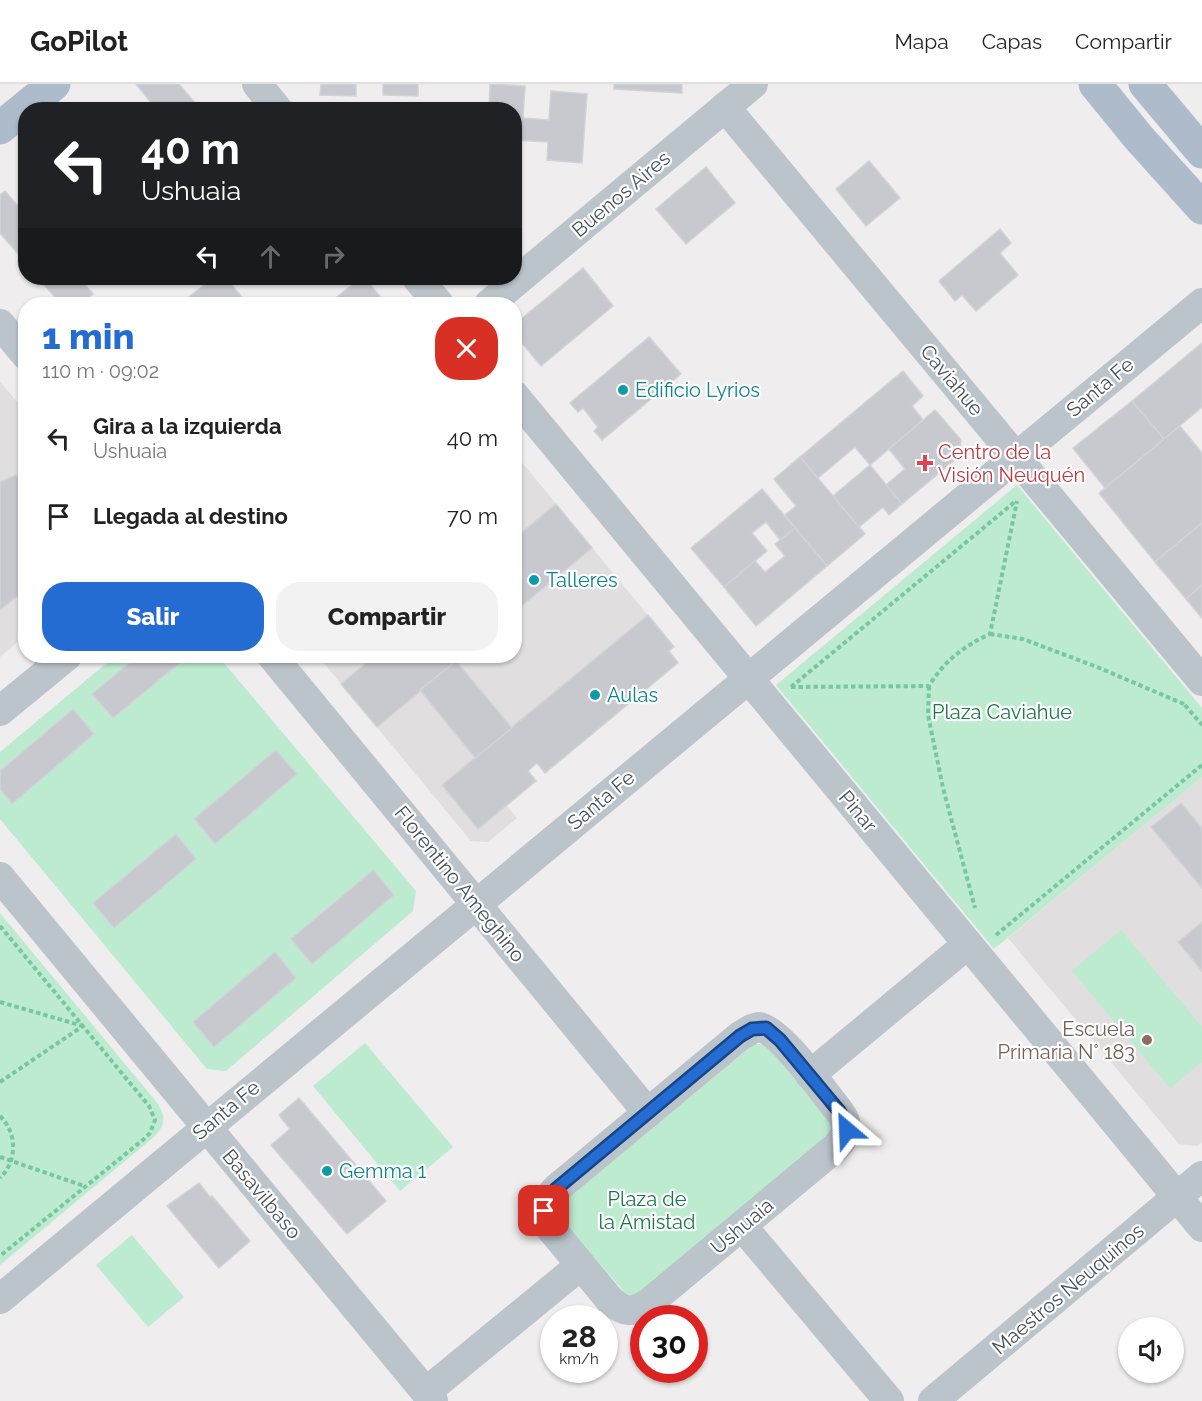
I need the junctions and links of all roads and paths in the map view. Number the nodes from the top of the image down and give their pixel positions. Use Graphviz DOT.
graph roads {
  1 [pos="54,84"];
  2 [pos="257,84"];
  3 [pos="753,84"];
  4 [pos="1095,84"];
  5 [pos="1145,84"];
  6 [pos="32,102"];
  7 [pos="272,102"];
  8 [pos="725,107"];
  9 [pos="18,113"];
  10 [pos="0,128"];
  11 [pos="1202,152"];
  12 [pos="1202,208"];
  13 [pos="522,276"];
  14 [pos="423,285"];
  15 [pos="512,285"];
  16 [pos="433,297"];
  17 [pos="497,297"];
  18 [pos="1202,303"];
  19 [pos="0,324"];
  20 [pos="18,345"];
  21 [pos="522,405"];
  22 [pos="1016,457"];
  23 [pos="990,634"];
  24 [pos="58,663"];
  25 [pos="278,663"];
  26 [pos="748,678"];
  27 [pos="929,686"];
  28 [pos="791,687"];
  29 [pos="1193,693"];
  30 [pos="798,696"];
  31 [pos="0,711"];
  32 [pos="1202,765"];
  33 [pos="0,877"];
  34 [pos="476,903"];
  35 [pos="969,903"];
  36 [pos="0,926"];
  37 [pos="978,936"];
  38 [pos="0,1002"];
  39 [pos="83,1026"];
  40 [pos="810,1075"];
  41 [pos="0,1082"];
  42 [pos="648,1113"];
  43 [pos="0,1116"];
  44 [pos="207,1126"];
  45 [pos="0,1157"];
  46 [pos="12,1161"];
  47 [pos="1202,1176"];
  48 [pos="0,1178"];
  49 [pos="85,1187"];
  50 [pos="1177,1197"];
  51 [pos="742,1226"];
  52 [pos="1202,1227"];
  53 [pos="0,1256"];
  54 [pos="581,1265"];
  55 [pos="0,1299"];
  56 [pos="429,1397"];
  57 [pos="889,1401"];
  58 [pos="933,1401"];
  1 -- 6 [label="main road"];
  2 -- 7 [label="street"];
  3 -- 8 [label="street, Buenos Aires"];
  4 -- 12 [label="main road"];
  5 -- 11 [label="main road"];
  8 -- 13 [label="street, Buenos Aires"];
  8 -- 22 [label="street, Caviahue"];
  9 -- 10 [label="main road"];
  14 -- 16 [label="street"];
  15 -- 17 [label="street, Buenos Aires"];
  18 -- 22 [label="street, Santa Fe"];
  19 -- 20 [label="street"];
  21 -- 26 [label="street, Pinar"];
  22 -- 26 [label="street, Santa Fe"];
  22 -- 29 [label="street, Caviahue"];
  23 -- 27 [label="path"];
  23 -- 28 [label="path"];
  23 -- 29 [label="path"];
  24 -- 31 [label="street"];
  25 -- 34 [label="street, Florentino Ameghino"];
  26 -- 34 [label="street, Santa Fe"];
  26 -- 37 [label="street, Pinar"];
  27 -- 28 [label="path"];
  27 -- 35 [label="path"];
  28 -- 30 [label="path"];
  32 -- 37 [label="path"];
  33 -- 44 [label="street, Basavilbaso"];
  34 -- 42 [label="street, Florentino Ameghino"];
  34 -- 44 [label="street, Santa Fe"];
  36 -- 39 [label="path"];
  37 -- 40 [label="street"];
  37 -- 50 [label="street, Pinar"];
  38 -- 39 [label="path"];
  39 -- 41 [label="path"];
  39 -- 49 [label="path"];
  40 -- 42 [label="street, Ushuaia"];
  40 -- 51 [label="street, Ushuaia"];
  42 -- 54 [label="street, Ushuaia"];
  43 -- 46 [label="path"];
  44 -- 55 [label="street, Santa Fe"];
  44 -- 56 [label="street, Basavilbaso"];
  45 -- 46 [label="path"];
  46 -- 48 [label="path"];
  46 -- 49 [label="path"];
  47 -- 50 [label="street, Maestros Neuquinos"];
  49 -- 53 [label="path"];
  50 -- 52 [label="street, Pinar"];
  50 -- 58 [label="street, Maestros Neuquinos"];
  51 -- 54 [label="street, Ushuaia"];
  51 -- 57 [label="street"];
  54 -- 56 [label="street"];
}
